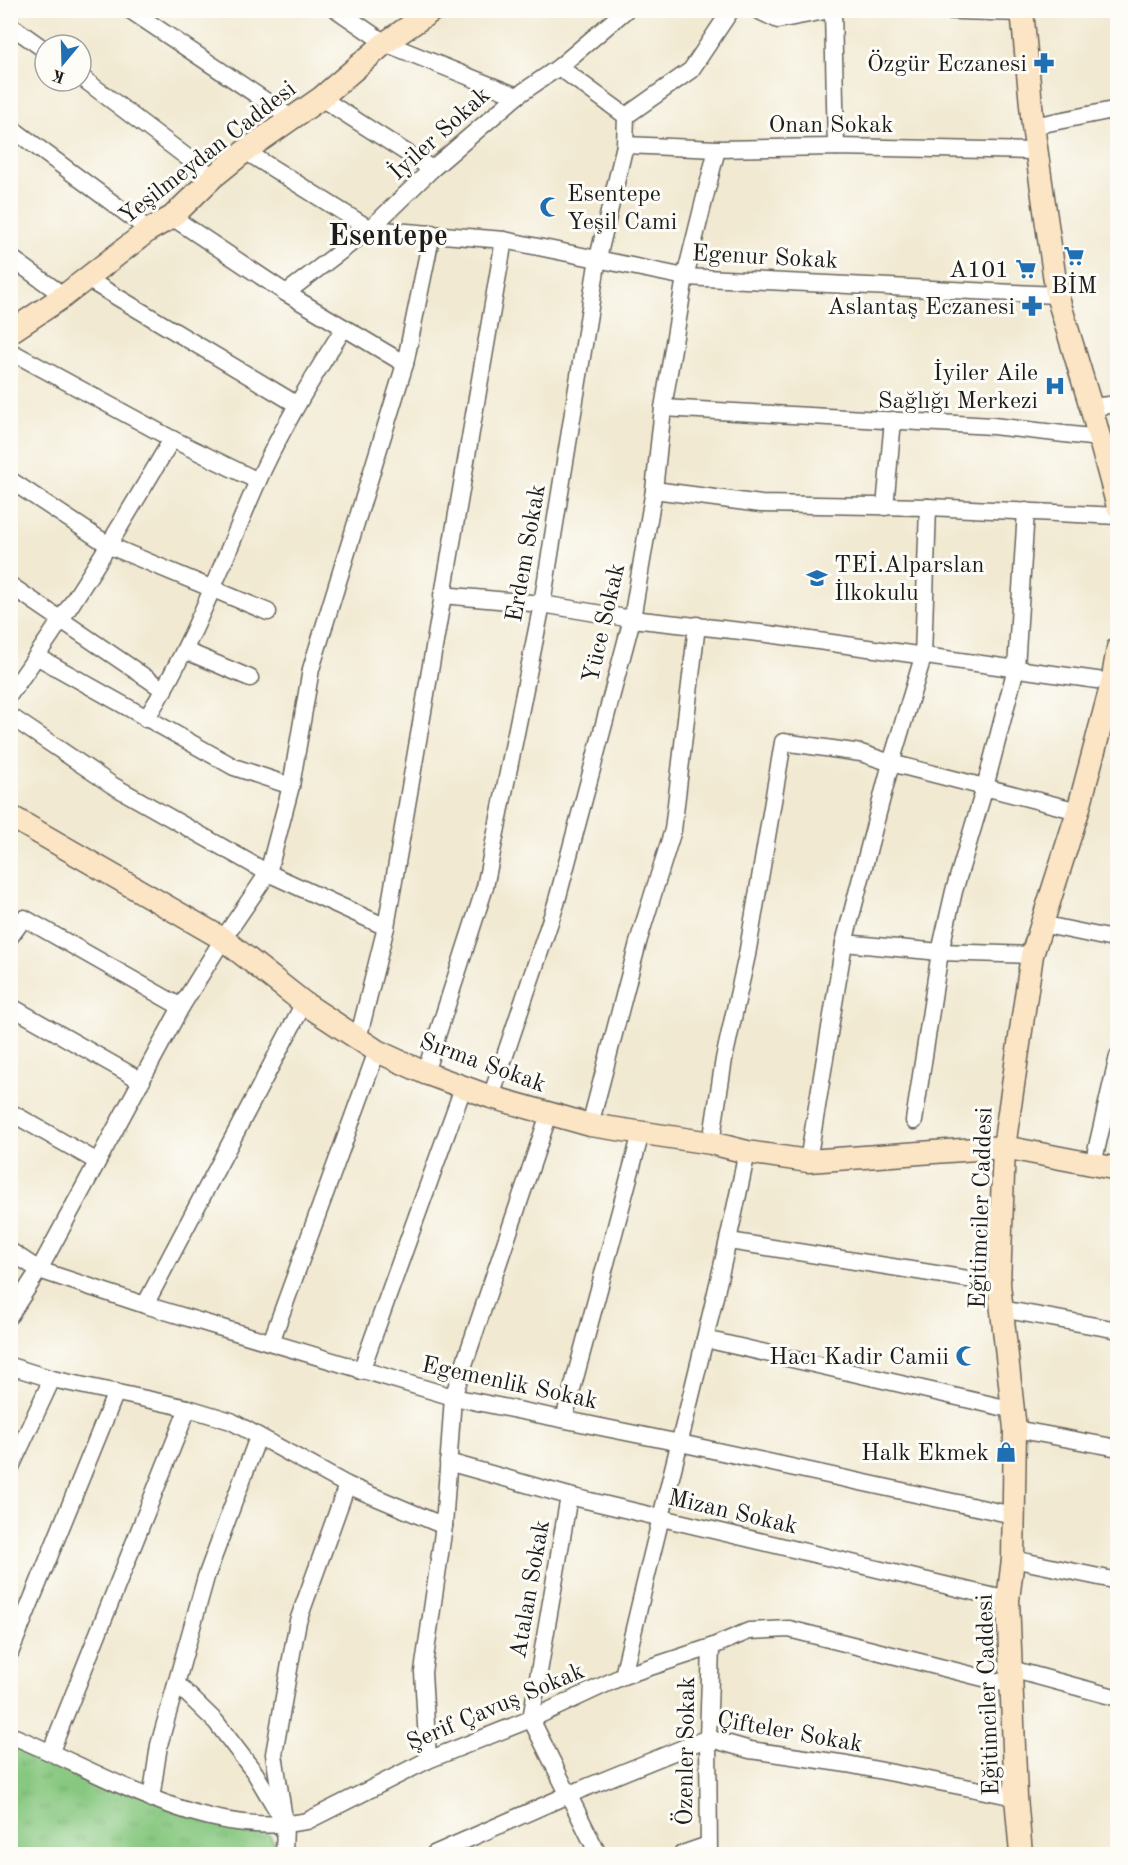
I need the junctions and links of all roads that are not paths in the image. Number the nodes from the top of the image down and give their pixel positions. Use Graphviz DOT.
graph roads {
  1 [pos="130,10"];
  2 [pos="337,10"];
  3 [pos="433,10"];
  4 [pos="626,10"];
  5 [pos="731,10"];
  6 [pos="757,10"];
  7 [pos="832,10"];
  8 [pos="931,10"];
  9 [pos="1022,12"];
  10 [pos="10,25"];
  11 [pos="33,41"];
  12 [pos="386,43"];
  13 [pos="559,67"];
  14 [pos="93,86"];
  15 [pos="517,96"];
  16 [pos="321,98"];
  17 [pos="1118,109"];
  18 [pos="626,116"];
  19 [pos="291,118"];
  20 [pos="10,126"];
  21 [pos="1033,126"];
  22 [pos="625,146"];
  23 [pos="836,147"];
  24 [pos="717,149"];
  25 [pos="245,151"];
  26 [pos="1036,151"];
  27 [pos="432,169"];
  28 [pos="213,177"];
  29 [pos="172,217"];
  30 [pos="370,229"];
  31 [pos="150,230"];
  32 [pos="432,233"];
  33 [pos="504,240"];
  34 [pos="10,257"];
  35 [pos="598,258"];
  36 [pos="685,277"];
  37 [pos="87,279"];
  38 [pos="286,293"];
  39 [pos="1057,295"];
  40 [pos="64,296"];
  41 [pos="344,328"];
  42 [pos="10,332"];
  43 [pos="10,351"];
  44 [pos="405,364"];
  45 [pos="296,404"];
  46 [pos="1118,404"];
  47 [pos="663,408"];
  48 [pos="1091,408"];
  49 [pos="893,420"];
  50 [pos="1099,438"];
  51 [pos="172,439"];
  52 [pos="10,480"];
  53 [pos="258,481"];
  54 [pos="654,490"];
  55 [pos="1117,506"];
  56 [pos="885,507"];
  57 [pos="928,507"];
  58 [pos="1026,511"];
  59 [pos="1118,516"];
  60 [pos="110,546"];
  61 [pos="10,585"];
  62 [pos="213,587"];
  63 [pos="442,595"];
  64 [pos="542,604"];
  65 [pos="268,612"];
  66 [pos="632,619"];
  67 [pos="61,620"];
  68 [pos="698,625"];
  69 [pos="1118,648"];
  70 [pos="186,651"];
  71 [pos="38,657"];
  72 [pos="923,657"];
  73 [pos="1016,668"];
  74 [pos="250,678"];
  75 [pos="1115,683"];
  76 [pos="165,690"];
  77 [pos="10,694"];
  78 [pos="10,716"];
  79 [pos="146,719"];
  80 [pos="891,763"];
  81 [pos="291,786"];
  82 [pos="985,787"];
  83 [pos="1078,811"];
  84 [pos="10,816"];
  85 [pos="268,873"];
  86 [pos="1041,924"];
  87 [pos="386,927"];
  88 [pos="10,937"];
  89 [pos="223,939"];
  90 [pos="1118,940"];
  91 [pos="844,944"];
  92 [pos="940,952"];
  93 [pos="1032,955"];
  94 [pos="304,1003"];
  95 [pos="10,1006"];
  96 [pos="181,1007"];
  97 [pos="367,1045"];
  98 [pos="1118,1056"];
  99 [pos="425,1073"];
  100 [pos="142,1081"];
  101 [pos="464,1088"];
  102 [pos="491,1097"];
  103 [pos="10,1112"];
  104 [pos="549,1114"];
  105 [pos="914,1121"];
  106 [pos="590,1125"];
  107 [pos="640,1133"];
  108 [pos="711,1143"];
  109 [pos="1004,1148"];
  110 [pos="747,1152"];
  111 [pos="96,1161"];
  112 [pos="808,1161"];
  113 [pos="1093,1164"];
  114 [pos="1118,1169"];
  115 [pos="729,1241"];
  116 [pos="10,1251"];
  117 [pos="39,1270"];
  118 [pos="999,1284"];
  119 [pos="145,1305"];
  120 [pos="1001,1309"];
  121 [pos="10,1315"];
  122 [pos="1118,1330"];
  123 [pos="705,1339"];
  124 [pos="271,1342"];
  125 [pos="10,1366"];
  126 [pos="361,1371"];
  127 [pos="52,1379"];
  128 [pos="116,1392"];
  129 [pos="453,1397"];
  130 [pos="188,1408"];
  131 [pos="564,1419"];
  132 [pos="1015,1420"];
  133 [pos="258,1437"];
  134 [pos="680,1443"];
  135 [pos="1118,1448"];
  136 [pos="448,1462"];
  137 [pos="10,1469"];
  138 [pos="347,1485"];
  139 [pos="569,1496"];
  140 [pos="1013,1515"];
  141 [pos="659,1518"];
  142 [pos="444,1526"];
  143 [pos="1013,1559"];
  144 [pos="1118,1581"];
  145 [pos="1008,1600"];
  146 [pos="711,1647"];
  147 [pos="10,1653"];
  148 [pos="623,1676"];
  149 [pos="1011,1677"];
  150 [pos="176,1683"];
  151 [pos="1118,1698"];
  152 [pos="531,1719"];
  153 [pos="10,1735"];
  154 [pos="708,1738"];
  155 [pos="51,1751"];
  156 [pos="428,1760"];
  157 [pos="570,1794"];
  158 [pos="1016,1797"];
  159 [pos="152,1799"];
  160 [pos="285,1825"];
  161 [pos="708,1850"];
  162 [pos="284,1854"];
  163 [pos="434,1854"];
  164 [pos="598,1854"];
  165 [pos="682,1854"];
  166 [pos="1021,1854"];
  1 -- 19 [label="street"];
  2 -- 12 [label="street"];
  3 -- 12 [label="street, Yeşilmeydan Caddesi"];
  4 -- 13 [label="street, İyiler Sokak"];
  5 -- 18 [label="street"];
  6 -- 7 [label="street"];
  7 -- 23 [label="street"];
  8 -- 9 [label="street"];
  9 -- 21 [label="street"];
  10 -- 11 [label="street"];
  12 -- 15 [label="street"];
  12 -- 16 [label="street, Yeşilmeydan Caddesi"];
  13 -- 15 [label="street, İyiler Sokak"];
  13 -- 18 [label="street"];
  14 -- 28 [label="street"];
  15 -- 27 [label="street, İyiler Sokak"];
  16 -- 19 [label="street, Yeşilmeydan Caddesi"];
  16 -- 27 [label="street"];
  17 -- 21 [label="street"];
  18 -- 22 [label="street, Erdem Sokak"];
  19 -- 25 [label="street, Yeşilmeydan Caddesi"];
  20 -- 31 [label="street"];
  21 -- 26 [label="street"];
  22 -- 24 [label="street, Onan Sokak"];
  22 -- 35 [label="street, Erdem Sokak"];
  23 -- 24 [label="street, Onan Sokak"];
  23 -- 26 [label="street, Onan Sokak"];
  24 -- 36 [label="street, Yüce Sokak"];
  25 -- 28 [label="street, Yeşilmeydan Caddesi"];
  25 -- 30 [label="street, Egenur Sokak"];
  26 -- 39 [label="street"];
  27 -- 30 [label="street, İyiler Sokak"];
  28 -- 29 [label="street, Yeşilmeydan Caddesi"];
  29 -- 31 [label="street, Yeşilmeydan Caddesi"];
  29 -- 38 [label="street"];
  30 -- 32 [label="street, Egenur Sokak"];
  30 -- 38 [label="street, İyiler Sokak"];
  31 -- 37 [label="street, Yeşilmeydan Caddesi"];
  32 -- 33 [label="street, Egenur Sokak"];
  32 -- 44 [label="street"];
  33 -- 35 [label="street, Egenur Sokak"];
  33 -- 63 [label="street"];
  34 -- 40 [label="street"];
  35 -- 36 [label="street, Egenur Sokak"];
  35 -- 64 [label="street, Erdem Sokak"];
  36 -- 39 [label="street, Egenur Sokak"];
  36 -- 47 [label="street, Yüce Sokak"];
  37 -- 40 [label="street, Yeşilmeydan Caddesi"];
  37 -- 45 [label="street"];
  38 -- 41 [label="street"];
  39 -- 48 [label="street"];
  40 -- 42 [label="street, Yeşilmeydan Caddesi"];
  41 -- 44 [label="street"];
  41 -- 45 [label="street"];
  43 -- 51 [label="street"];
  44 -- 81 [label="street"];
  45 -- 53 [label="street"];
  46 -- 48 [label="street"];
  47 -- 49 [label="street"];
  47 -- 54 [label="street, Yüce Sokak"];
  48 -- 50 [label="street"];
  49 -- 50 [label="street"];
  49 -- 56 [label="street"];
  50 -- 55 [label="street"];
  51 -- 53 [label="street"];
  51 -- 60 [label="street"];
  52 -- 60 [label="street"];
  53 -- 62 [label="street"];
  54 -- 56 [label="street"];
  54 -- 66 [label="street, Yüce Sokak"];
  56 -- 57 [label="street"];
  57 -- 58 [label="street"];
  57 -- 72 [label="street"];
  58 -- 59 [label="street"];
  58 -- 73 [label="street"];
  60 -- 62 [label="street"];
  60 -- 67 [label="street"];
  61 -- 67 [label="street"];
  62 -- 65 [label="street"];
  62 -- 70 [label="street"];
  63 -- 64 [label="street"];
  63 -- 87 [label="street"];
  64 -- 66 [label="street"];
  64 -- 99 [label="street, Erdem Sokak"];
  66 -- 68 [label="street"];
  66 -- 102 [label="street, Yüce Sokak"];
  67 -- 71 [label="street"];
  67 -- 76 [label="street"];
  68 -- 72 [label="street"];
  68 -- 106 [label="street"];
  69 -- 75 [label="street, Eğitimciler Caddesi"];
  70 -- 74 [label="street"];
  70 -- 76 [label="street"];
  71 -- 77 [label="street"];
  71 -- 79 [label="street"];
  72 -- 73 [label="street"];
  72 -- 80 [label="street"];
  73 -- 75 [label="street"];
  73 -- 82 [label="street"];
  75 -- 83 [label="street, Eğitimciler Caddesi"];
  76 -- 79 [label="street"];
  78 -- 85 [label="street"];
  79 -- 81 [label="street"];
  80 -- 82 [label="street"];
  80 -- 91 [label="street"];
  80 -- 108 [label="street"];
  81 -- 85 [label="street"];
  82 -- 83 [label="street"];
  82 -- 92 [label="street"];
  83 -- 86 [label="street, Eğitimciler Caddesi"];
  84 -- 89 [label="street, Sırma Sokak"];
  85 -- 87 [label="street"];
  85 -- 89 [label="street"];
  86 -- 90 [label="street"];
  86 -- 93 [label="street, Eğitimciler Caddesi"];
  87 -- 97 [label="street"];
  88 -- 96 [label="street"];
  89 -- 94 [label="street, Sırma Sokak"];
  89 -- 96 [label="street"];
  91 -- 92 [label="street"];
  91 -- 112 [label="street"];
  92 -- 93 [label="street"];
  92 -- 105 [label="street"];
  93 -- 109 [label="street, Eğitimciler Caddesi"];
  94 -- 97 [label="street, Sırma Sokak"];
  94 -- 119 [label="street"];
  95 -- 100 [label="street"];
  96 -- 100 [label="street"];
  97 -- 99 [label="street, Sırma Sokak"];
  97 -- 124 [label="street"];
  98 -- 113 [label="street"];
  99 -- 101 [label="street, Sırma Sokak"];
  100 -- 111 [label="street"];
  101 -- 102 [label="street, Sırma Sokak"];
  101 -- 126 [label="street"];
  102 -- 104 [label="street, Sırma Sokak"];
  103 -- 111 [label="street"];
  104 -- 106 [label="street, Sırma Sokak"];
  104 -- 129 [label="street"];
  106 -- 107 [label="street, Sırma Sokak"];
  107 -- 108 [label="street, Sırma Sokak"];
  107 -- 131 [label="street"];
  108 -- 110 [label="street, Sırma Sokak"];
  109 -- 112 [label="street, Sırma Sokak"];
  109 -- 113 [label="street, Sırma Sokak"];
  109 -- 118 [label="street, Eğitimciler Caddesi"];
  110 -- 112 [label="street, Sırma Sokak"];
  110 -- 115 [label="street"];
  111 -- 117 [label="street"];
  113 -- 114 [label="street, Sırma Sokak"];
  115 -- 118 [label="street"];
  115 -- 123 [label="street"];
  116 -- 117 [label="street, Egemenlik Sokak"];
  117 -- 119 [label="street, Egemenlik Sokak"];
  117 -- 121 [label="street"];
  118 -- 120 [label="street, Eğitimciler Caddesi"];
  119 -- 124 [label="street, Egemenlik Sokak"];
  120 -- 122 [label="street"];
  120 -- 132 [label="street, Eğitimciler Caddesi"];
  123 -- 132 [label="street"];
  123 -- 134 [label="street"];
  124 -- 126 [label="street, Egemenlik Sokak"];
  125 -- 127 [label="street"];
  126 -- 129 [label="street, Egemenlik Sokak"];
  127 -- 128 [label="street"];
  127 -- 137 [label="street"];
  128 -- 130 [label="street"];
  128 -- 147 [label="street"];
  129 -- 131 [label="street, Egemenlik Sokak"];
  129 -- 136 [label="street"];
  130 -- 133 [label="street"];
  130 -- 155 [label="street"];
  131 -- 134 [label="street, Egemenlik Sokak"];
  132 -- 135 [label="street"];
  132 -- 140 [label="street, Eğitimciler Caddesi"];
  133 -- 138 [label="street"];
  133 -- 150 [label="street"];
  134 -- 140 [label="street, Egemenlik Sokak"];
  134 -- 141 [label="street"];
  136 -- 139 [label="street, Mizan Sokak"];
  136 -- 142 [label="street"];
  138 -- 142 [label="street"];
  138 -- 160 [label="street"];
  139 -- 141 [label="street, Mizan Sokak"];
  139 -- 152 [label="street, Atalan Sokak"];
  140 -- 143 [label="street, Eğitimciler Caddesi"];
  141 -- 145 [label="street, Mizan Sokak"];
  141 -- 148 [label="street"];
  142 -- 156 [label="street"];
  143 -- 144 [label="street"];
  143 -- 145 [label="street, Eğitimciler Caddesi"];
  145 -- 149 [label="street, Eğitimciler Caddesi"];
  146 -- 148 [label="street, Şerif Çavuş Sokak"];
  146 -- 149 [label="street, Şerif Çavuş Sokak"];
  146 -- 154 [label="street, Özenler Sokak"];
  148 -- 152 [label="street, Şerif Çavuş Sokak"];
  149 -- 151 [label="street, Şerif Çavuş Sokak"];
  149 -- 158 [label="street, Eğitimciler Caddesi"];
  150 -- 159 [label="street"];
  150 -- 160 [label="street"];
  152 -- 156 [label="street, Şerif Çavuş Sokak"];
  152 -- 157 [label="street"];
  153 -- 155 [label="street, Şerif Çavuş Sokak"];
  154 -- 157 [label="street, Çifteler Sokak"];
  154 -- 158 [label="street, Çifteler Sokak"];
  154 -- 161 [label="street, Özenler Sokak"];
  155 -- 159 [label="street, Şerif Çavuş Sokak"];
  156 -- 160 [label="street, Şerif Çavuş Sokak"];
  157 -- 163 [label="street, Çifteler Sokak"];
  157 -- 164 [label="street"];
  158 -- 166 [label="street, Eğitimciler Caddesi"];
  159 -- 160 [label="street, Şerif Çavuş Sokak"];
  160 -- 162 [label="street"];
  161 -- 165 [label="street"];
}
